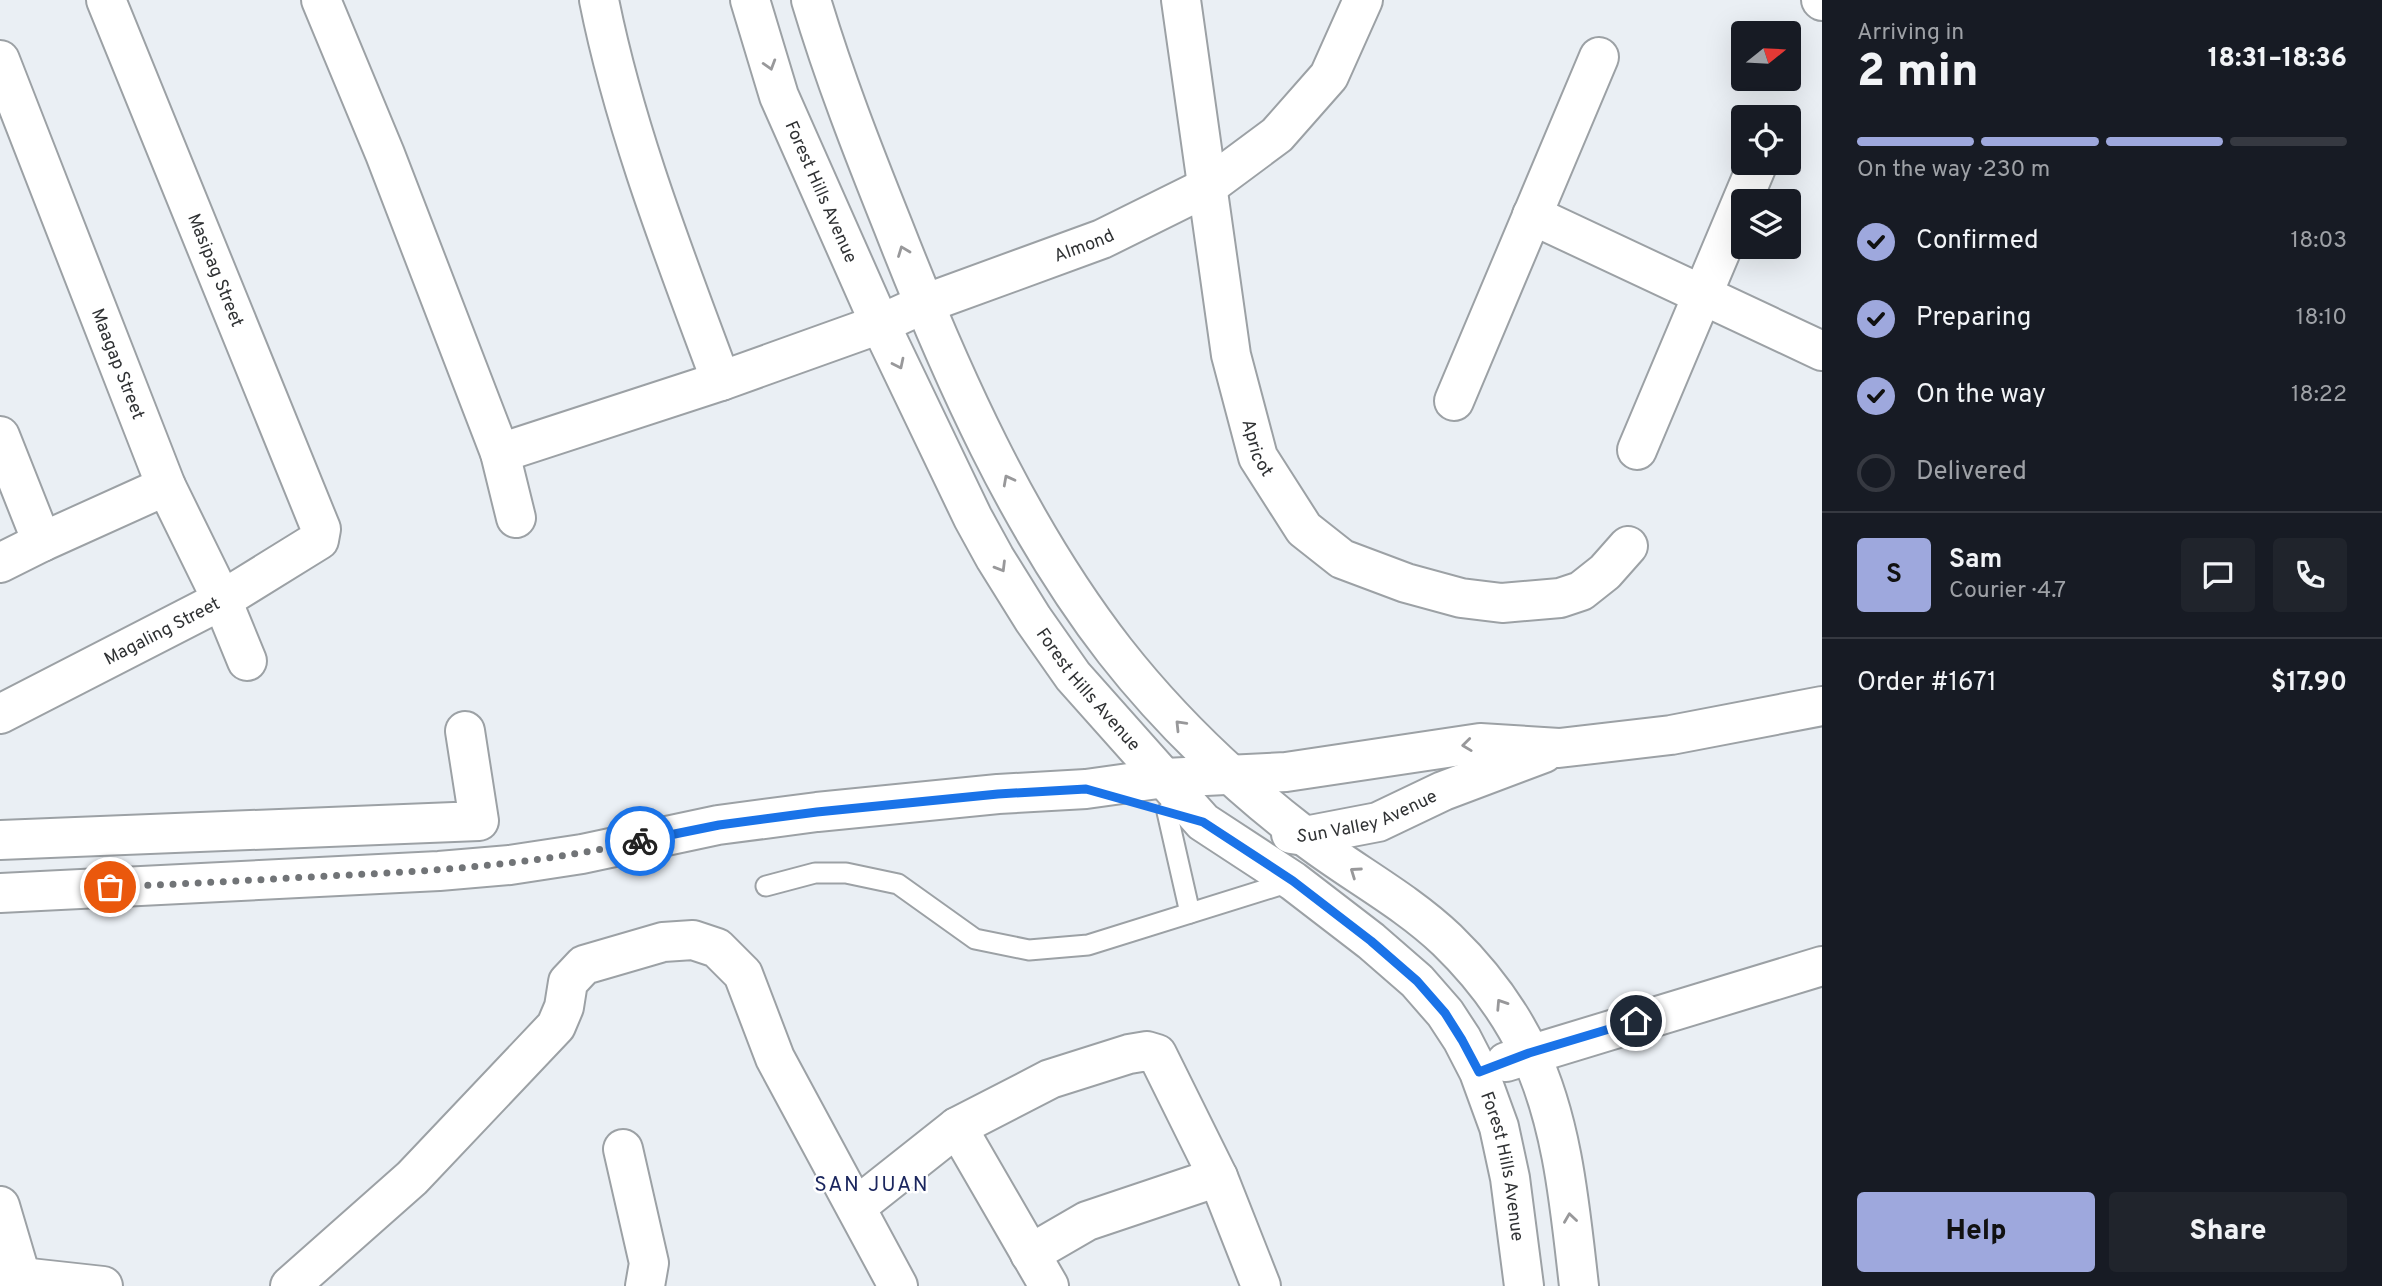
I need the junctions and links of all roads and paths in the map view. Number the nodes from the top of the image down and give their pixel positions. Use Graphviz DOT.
graph roads {
  1 [pos="106,0"];
  2 [pos="321,0"];
  3 [pos="599,0"];
  4 [pos="750,0"];
  5 [pos="811,0"];
  6 [pos="1181,0"];
  7 [pos="1363,0"];
  8 [pos="1599,57"];
  9 [pos="0,60"];
  10 [pos="1753,175"];
  11 [pos="1207,187"];
  12 [pos="1532,215"];
  13 [pos="1702,295"];
  14 [pos="924,304"];
  15 [pos="880,324"];
  16 [pos="1822,351"];
  17 [pos="721,382"];
  18 [pos="1454,401"];
  19 [pos="0,436"];
  20 [pos="1637,450"];
  21 [pos="500,453"];
  22 [pos="166,486"];
  23 [pos="516,518"];
  24 [pos="319,540"];
  25 [pos="42,542"];
  26 [pos="1628,546"];
  27 [pos="0,563"];
  28 [pos="222,600"];
  29 [pos="247,661"];
  30 [pos="1822,706"];
  31 [pos="0,714"];
  32 [pos="465,730"];
  33 [pos="1559,748"];
  34 [pos="1228,774"];
  35 [pos="1179,804"];
  36 [pos="1305,836"];
  37 [pos="0,840"];
  38 [pos="1293,881"];
  39 [pos="766,886"];
  40 [pos="0,893"];
  41 [pos="1189,913"];
  42 [pos="1822,966"];
  43 [pos="1529,1053"];
  44 [pos="1479,1072"];
  45 [pos="957,1127"];
  46 [pos="623,1149"];
  47 [pos="1218,1177"];
  48 [pos="0,1206"];
  49 [pos="856,1207"];
  50 [pos="1030,1254"];
  51 [pos="14,1280"];
  52 [pos="103,1286"];
  53 [pos="290,1286"];
  54 [pos="645,1286"];
  55 [pos="898,1286"];
  56 [pos="1049,1286"];
  57 [pos="1261,1286"];
  58 [pos="1524,1286"];
  59 [pos="1579,1286"];
  1 -- 24 [label="street, Masipag Street"];
  2 -- 21 [label="street"];
  3 -- 17 [label="street"];
  4 -- 15 [label="street, Forest Hills Avenue, one-way"];
  14 -- 5 [label="street, one-way"];
  6 -- 11 [label="street, Apricot"];
  7 -- 11 [label="street, Almond"];
  8 -- 12 [label="street"];
  9 -- 22 [label="street, Maagap Street"];
  10 -- 13 [label="street"];
  11 -- 14 [label="street, Almond"];
  11 -- 26 [label="street, Apricot"];
  12 -- 13 [label="street"];
  12 -- 18 [label="street"];
  13 -- 16 [label="street"];
  13 -- 20 [label="street"];
  14 -- 15 [label="street, Almond"];
  34 -- 14 [label="street, one-way"];
  15 -- 17 [label="street, Almond"];
  15 -- 35 [label="street, Forest Hills Avenue, one-way"];
  17 -- 21 [label="street, Almond"];
  19 -- 25 [label="street"];
  21 -- 23 [label="street"];
  22 -- 25 [label="street"];
  22 -- 28 [label="street, Maagap Street"];
  24 -- 28 [label="street, Magaling Street"];
  25 -- 27 [label="street"];
  28 -- 29 [label="street, Maagap Street"];
  28 -- 31 [label="street, Magaling Street"];
  30 -- 33 [label="street, Sun Valley Avenue"];
  32 -- 37 [label="street"];
  33 -- 34 [label="street, Sun Valley Avenue, one-way"];
  33 -- 36 [label="street, Sun Valley Avenue"];
  34 -- 35 [label="street, Sun Valley Avenue"];
  34 -- 36 [label="street"];
  35 -- 36 [label="street, Sun Valley Avenue"];
  35 -- 38 [label="street, Forest Hills Avenue"];
  35 -- 40 [label="street, Sun Valley Avenue"];
  35 -- 41 [label="lane"];
  43 -- 36 [label="street, one-way"];
  38 -- 41 [label="lane"];
  38 -- 44 [label="street, Forest Hills Avenue"];
  39 -- 41 [label="lane"];
  42 -- 43 [label="street"];
  43 -- 44 [label="street"];
  59 -- 43 [label="street, one-way"];
  44 -- 58 [label="street, Forest Hills Avenue"];
  45 -- 47 [label="street"];
  45 -- 49 [label="street"];
  45 -- 50 [label="street"];
  46 -- 54 [label="street"];
  47 -- 50 [label="street"];
  47 -- 57 [label="street"];
  48 -- 51 [label="street"];
  49 -- 53 [label="street"];
  49 -- 55 [label="street"];
  50 -- 56 [label="street"];
  51 -- 52 [label="street"];
}
